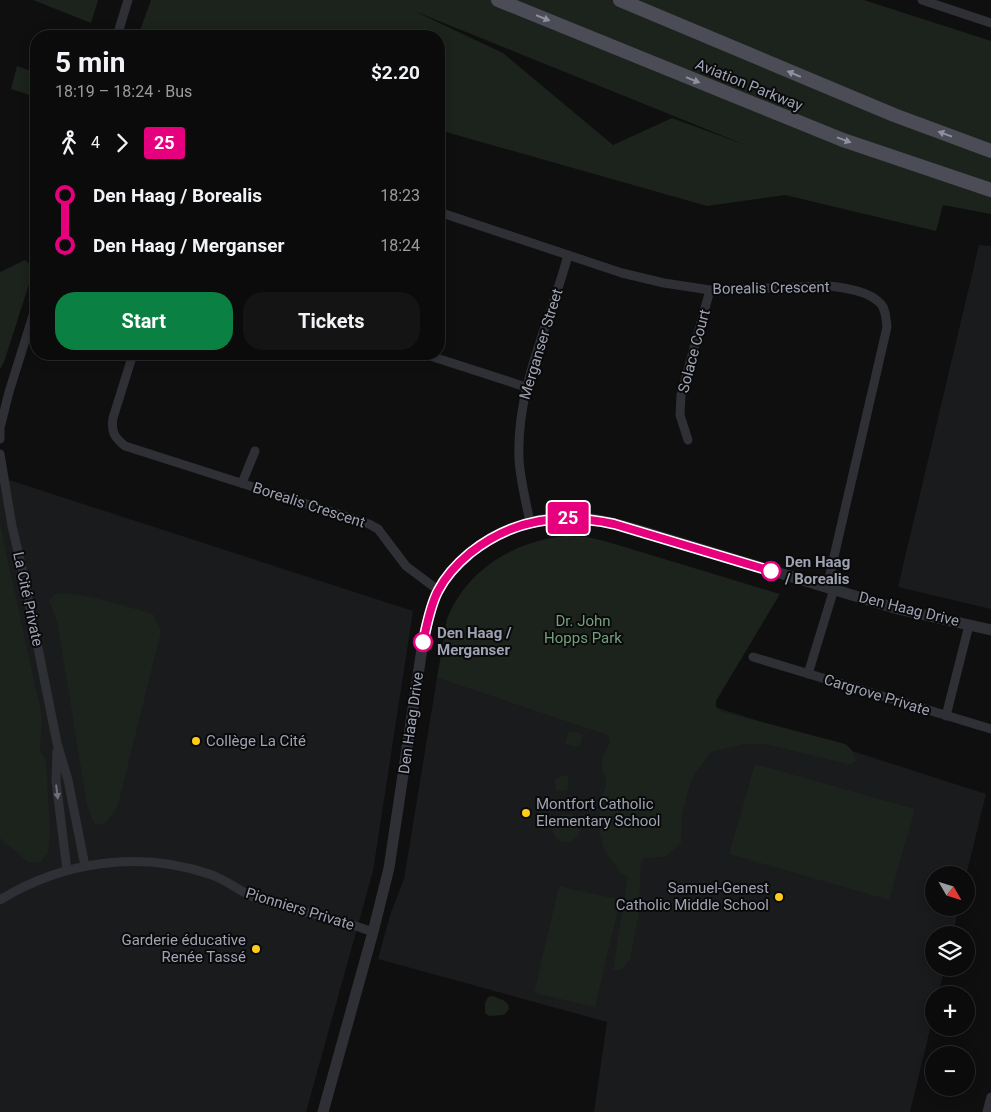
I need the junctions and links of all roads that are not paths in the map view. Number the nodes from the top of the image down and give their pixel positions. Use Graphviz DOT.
graph roads {
  1 [pos="128,0"];
  2 [pos="498,0"];
  3 [pos="620,0"];
  4 [pos="925,0"];
  5 [pos="991,22"];
  6 [pos="119,30"];
  7 [pos="991,151"];
  8 [pos="991,190"];
  9 [pos="445,214"];
  10 [pos="568,255"];
  11 [pos="710,290"];
  12 [pos="30,325"];
  13 [pos="130,360"];
  14 [pos="443,360"];
  15 [pos="526,387"];
  16 [pos="0,438"];
  17 [pos="688,440"];
  18 [pos="255,451"];
  19 [pos="0,454"];
  20 [pos="242,483"];
  21 [pos="530,522"];
  22 [pos="830,588"];
  23 [pos="438,590"];
  24 [pos="969,625"];
  25 [pos="991,630"];
  26 [pos="753,657"];
  27 [pos="808,674"];
  28 [pos="946,716"];
  29 [pos="991,729"];
  30 [pos="57,744"];
  31 [pos="85,866"];
  32 [pos="67,870"];
  33 [pos="0,900"];
  34 [pos="373,932"];
  35 [pos="991,1097"];
  36 [pos="323,1112"];
  37 [pos="988,1112"];
  1 -- 6 [label="street"];
  2 -- 8 [label="main road, Aviation Parkway, one-way"];
  7 -- 3 [label="main road, Aviation Parkway, one-way"];
  4 -- 5 [label="street"];
  9 -- 10 [label="street, Borealis Crescent"];
  10 -- 11 [label="street, Borealis Crescent"];
  10 -- 15 [label="street, Merganser Street"];
  11 -- 17 [label="street, Solace Court"];
  11 -- 22 [label="street, Borealis Crescent"];
  12 -- 16 [label="street"];
  13 -- 20 [label="street, Borealis Crescent"];
  14 -- 15 [label="street"];
  15 -- 21 [label="street, Merganser Street"];
  18 -- 20 [label="street, Borealis Crescent"];
  19 -- 30 [label="street, La Cité Private"];
  20 -- 23 [label="street, Borealis Crescent"];
  21 -- 22 [label="street, Den Haag Drive"];
  21 -- 23 [label="street, Den Haag Drive"];
  22 -- 24 [label="street, Den Haag Drive"];
  22 -- 27 [label="street, Cargrove Private"];
  23 -- 34 [label="street, Den Haag Drive"];
  24 -- 25 [label="street, Den Haag Drive"];
  24 -- 28 [label="street, Cargrove Private"];
  26 -- 27 [label="street, Cargrove Private"];
  27 -- 28 [label="street, Cargrove Private"];
  28 -- 29 [label="street, Cargrove Private"];
  30 -- 31 [label="street, La Cité Private"];
  30 -- 32 [label="street, La Cité Private, one-way"];
  31 -- 32 [label="street, Pionniers Private"];
  31 -- 34 [label="street, Pionniers Private"];
  32 -- 33 [label="street, Pionniers Private"];
  34 -- 36 [label="street, Den Haag Drive"];
  35 -- 37 [label="street"];
}
